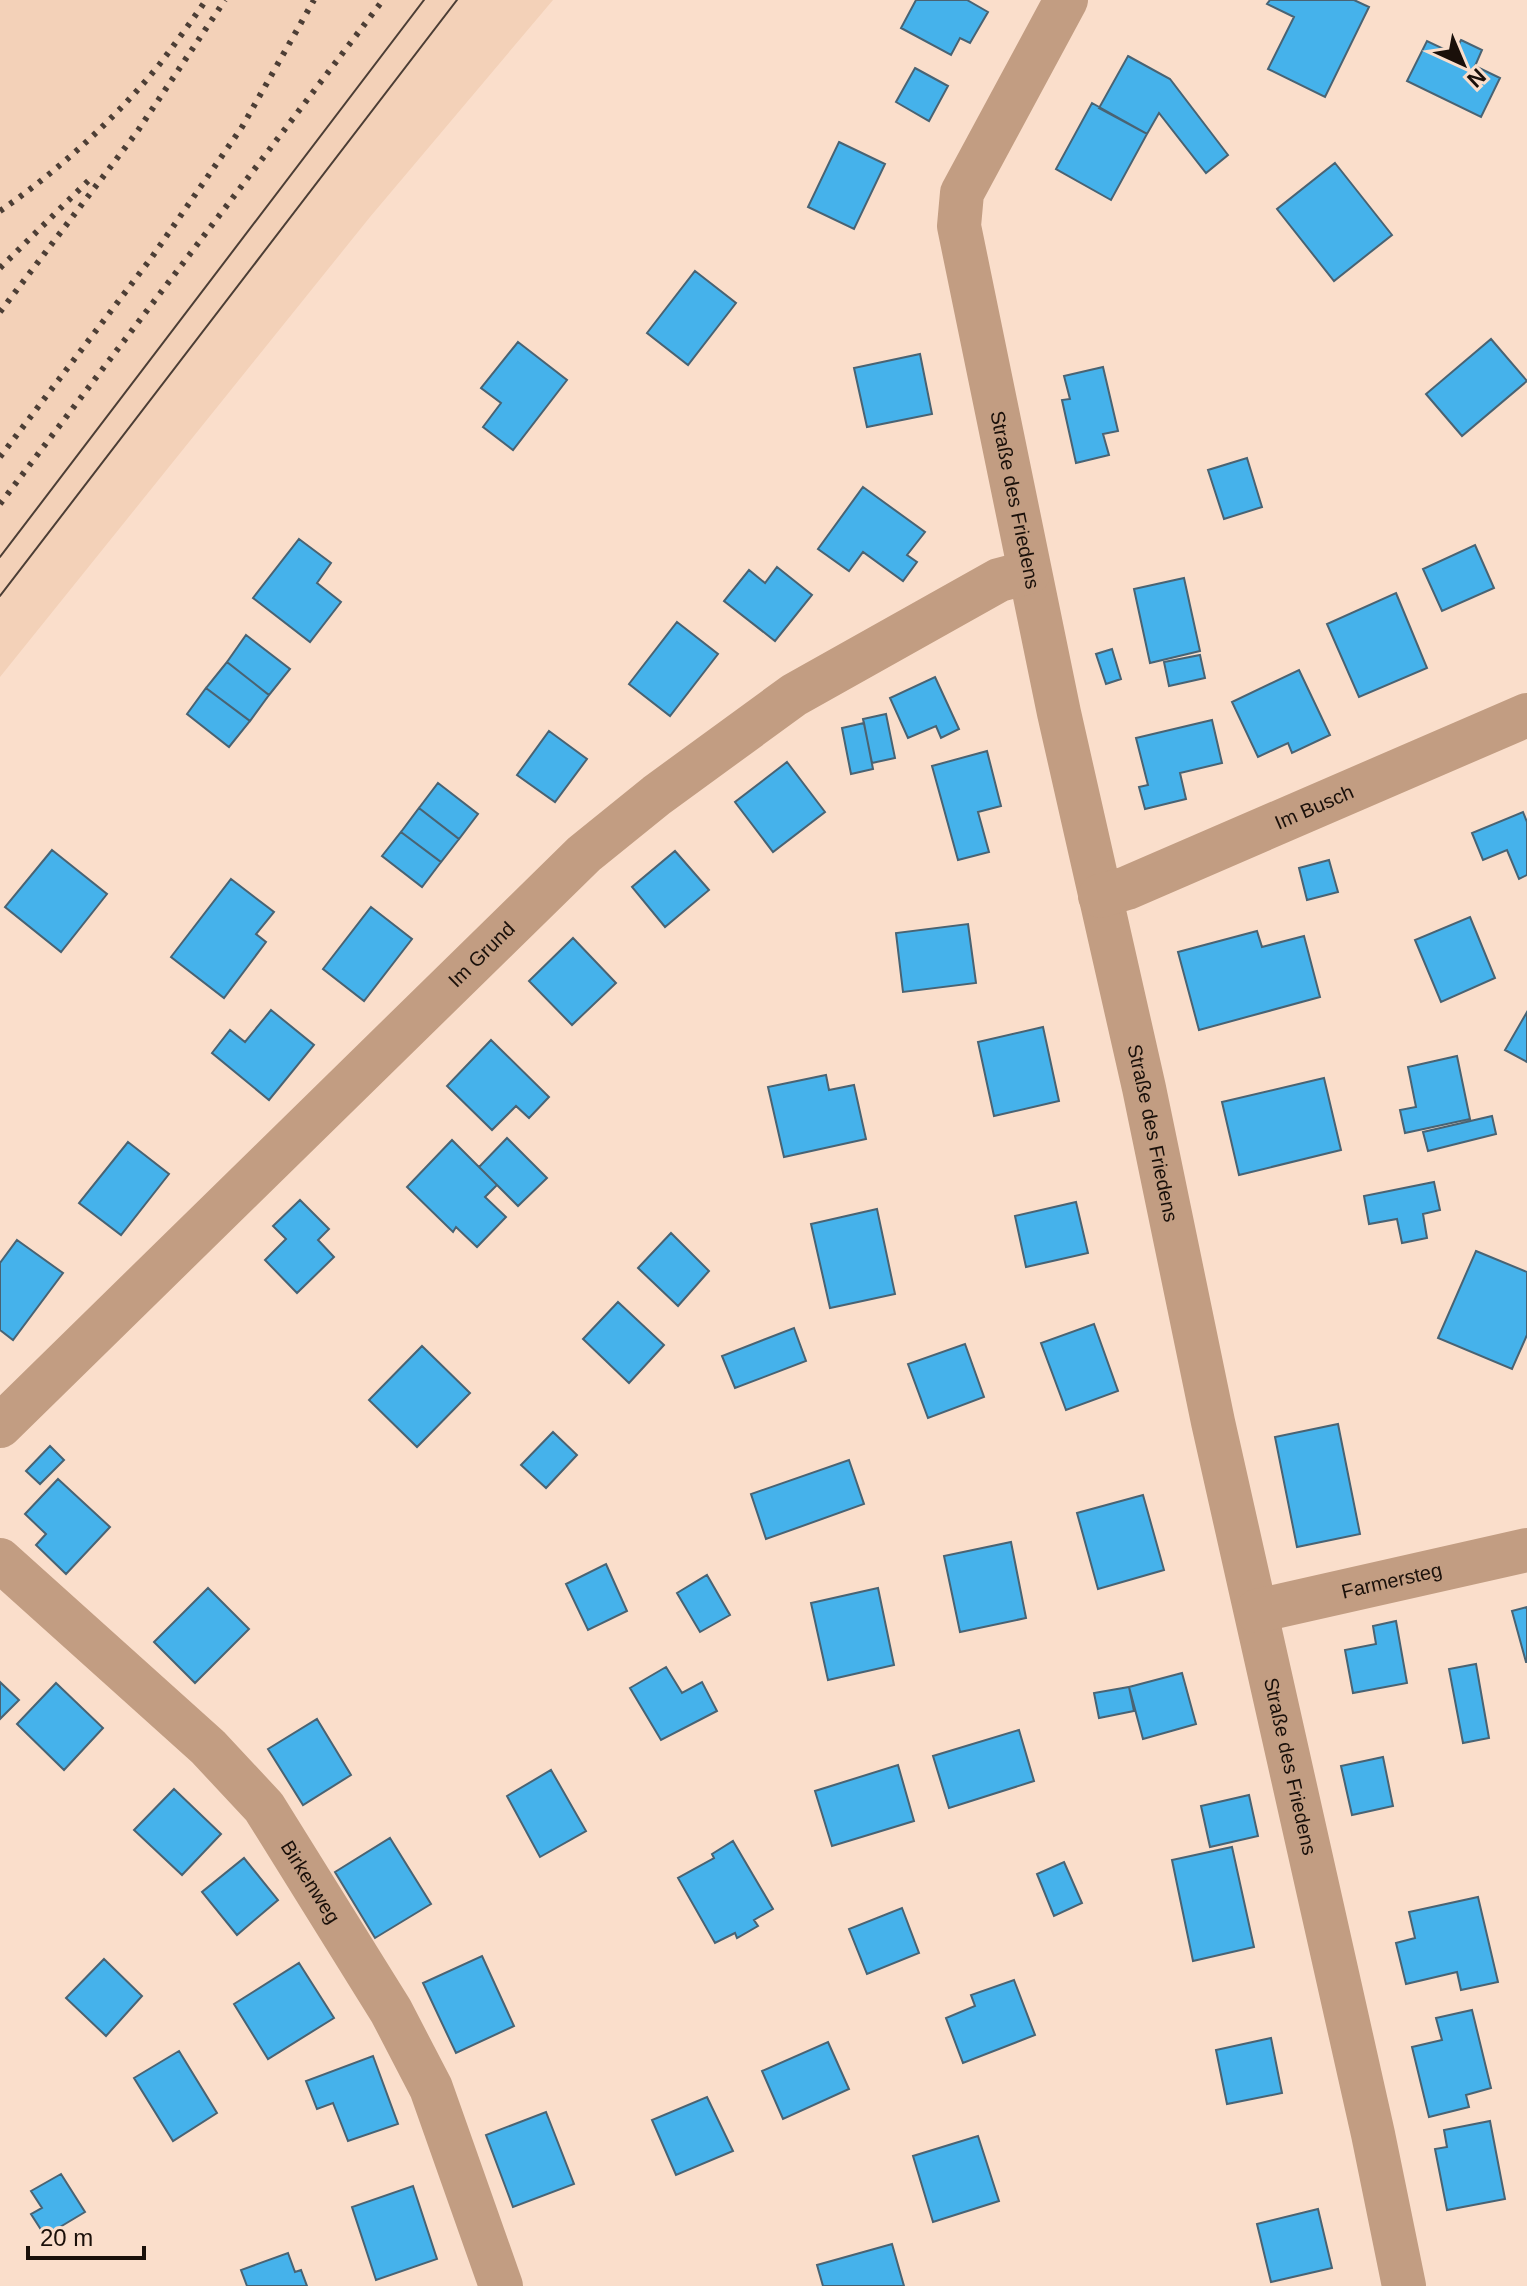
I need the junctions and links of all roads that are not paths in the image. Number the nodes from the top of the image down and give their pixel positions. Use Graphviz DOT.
graph roads {
  1 [pos="1066,0"];
  2 [pos="1029,572"];
  3 [pos="1527,715"];
  4 [pos="1100,896"];
  5 [pos="0,1426"];
  6 [pos="1527,1550"];
  7 [pos="0,1560"];
  8 [pos="1257,1611"];
  9 [pos="501,2286"];
  10 [pos="1404,2286"];
  1 -- 2 [label="street, Straße des Friedens"];
  2 -- 4 [label="street, Straße des Friedens"];
  2 -- 5 [label="street, Im Grund"];
  3 -- 4 [label="street, Im Busch"];
  4 -- 8 [label="street, Straße des Friedens"];
  6 -- 8 [label="street, Farmersteg"];
  7 -- 9 [label="street, Birkenweg"];
  8 -- 10 [label="street, Straße des Friedens"];
}
